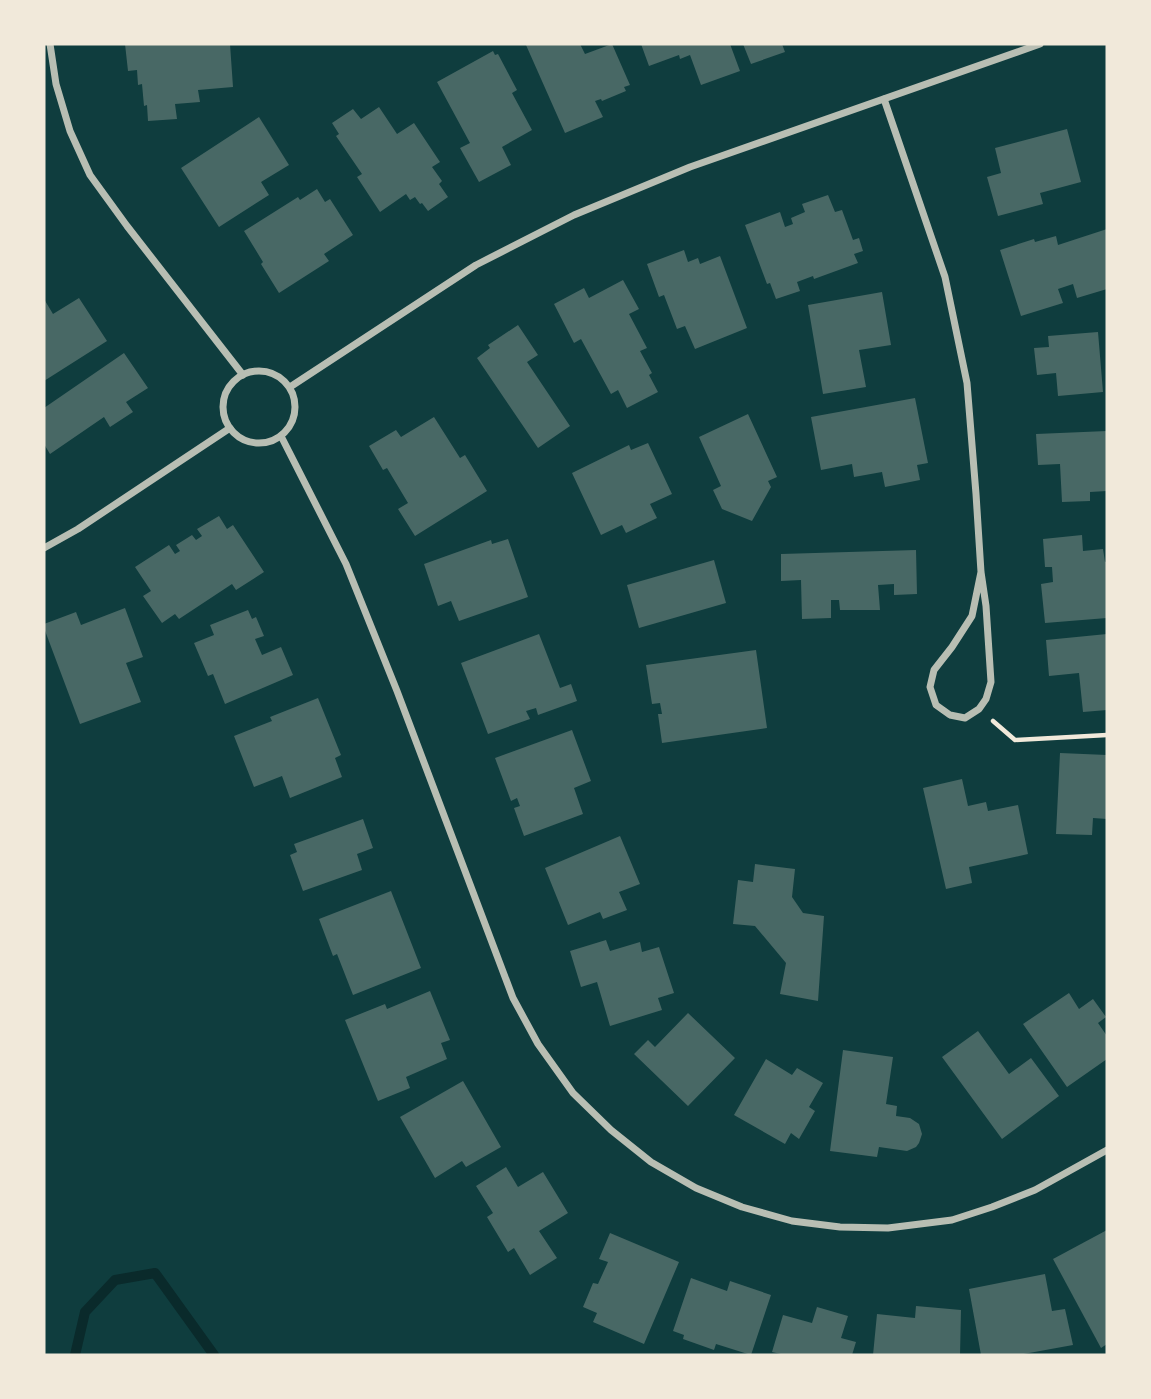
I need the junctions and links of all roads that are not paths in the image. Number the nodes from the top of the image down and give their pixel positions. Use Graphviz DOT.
graph roads {
  1 [pos="50,44"];
  2 [pos="1040,44"];
  3 [pos="884,99"];
  4 [pos="243,375"];
  5 [pos="290,387"];
  6 [pos="230,428"];
  7 [pos="281,436"];
  8 [pos="44,548"];
  9 [pos="981,572"];
  10 [pos="1107,1150"];
  1 -- 4 [label="street"];
  2 -- 3 [label="street"];
  3 -- 5 [label="street"];
  3 -- 9 [label="street"];
  4 -- 5 [label="street"];
  4 -- 6 [label="street"];
  5 -- 7 [label="street"];
  6 -- 7 [label="street"];
  6 -- 8 [label="street"];
  7 -- 10 [label="street"];
  9 -- 9 [label="street"];
}
